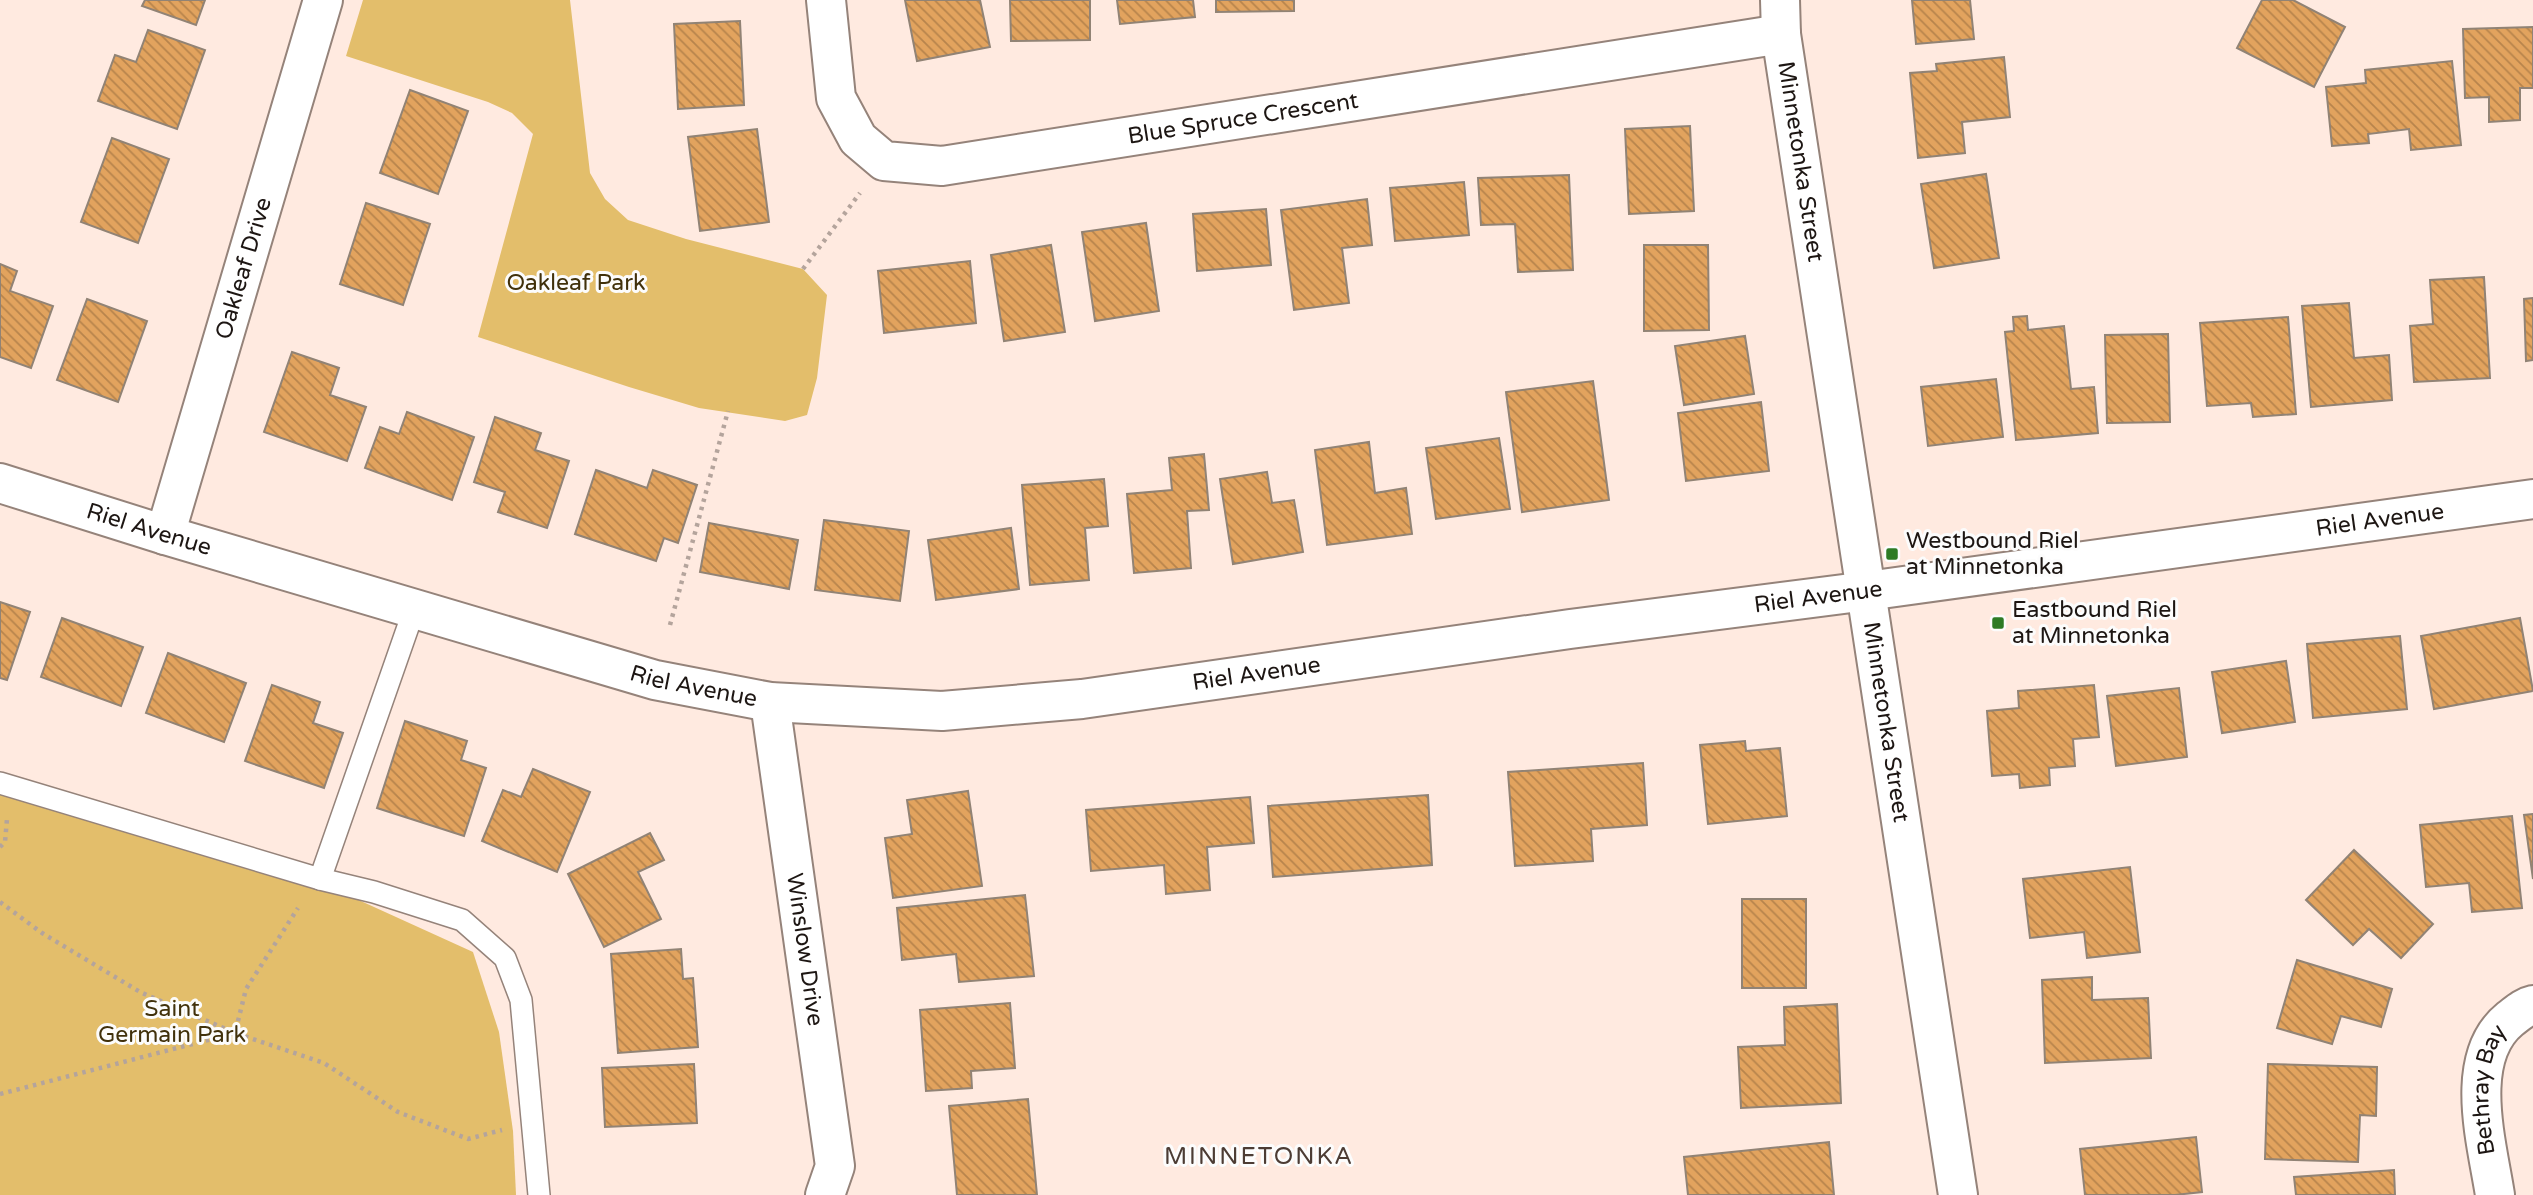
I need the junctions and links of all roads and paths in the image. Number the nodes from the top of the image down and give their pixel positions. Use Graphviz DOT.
graph roads {
  1 [pos="323,0"];
  2 [pos="826,0"];
  3 [pos="1780,17"];
  4 [pos="884,162"];
  5 [pos="803,269"];
  6 [pos="728,411"];
  7 [pos="0,483"];
  8 [pos="2533,499"];
  9 [pos="165,535"];
  10 [pos="1867,591"];
  11 [pos="415,607"];
  12 [pos="670,625"];
  13 [pos="770,702"];
  14 [pos="0,783"];
  15 [pos="320,879"];
  16 [pos="0,902"];
  17 [pos="2533,1005"];
  18 [pos="234,1033"];
  19 [pos="0,1094"];
  20 [pos="532,1122"];
  21 [pos="540,1195"];
  22 [pos="825,1195"];
  23 [pos="1958,1195"];
  24 [pos="2495,1195"];
  1 -- 9 [label="street, Oakleaf Drive"];
  2 -- 4 [label="street"];
  3 -- 4 [label="street, Blue Spruce Crescent"];
  3 -- 10 [label="street, Minnetonka Street"];
  4 -- 5 [label="path"];
  6 -- 12 [label="path"];
  7 -- 9 [label="street, Riel Avenue"];
  8 -- 10 [label="street, Riel Avenue"];
  9 -- 11 [label="street, Riel Avenue"];
  10 -- 13 [label="street, Riel Avenue"];
  10 -- 23 [label="street, Minnetonka Street"];
  11 -- 13 [label="street, Riel Avenue"];
  11 -- 15 [label="lane"];
  13 -- 22 [label="street, Winslow Drive"];
  14 -- 15 [label="lane"];
  15 -- 18 [label="path"];
  15 -- 20 [label="lane"];
  16 -- 18 [label="path"];
  17 -- 24 [label="street, Bethray Bay"];
  18 -- 19 [label="path"];
  18 -- 20 [label="path"];
  20 -- 21 [label="lane"];
}
